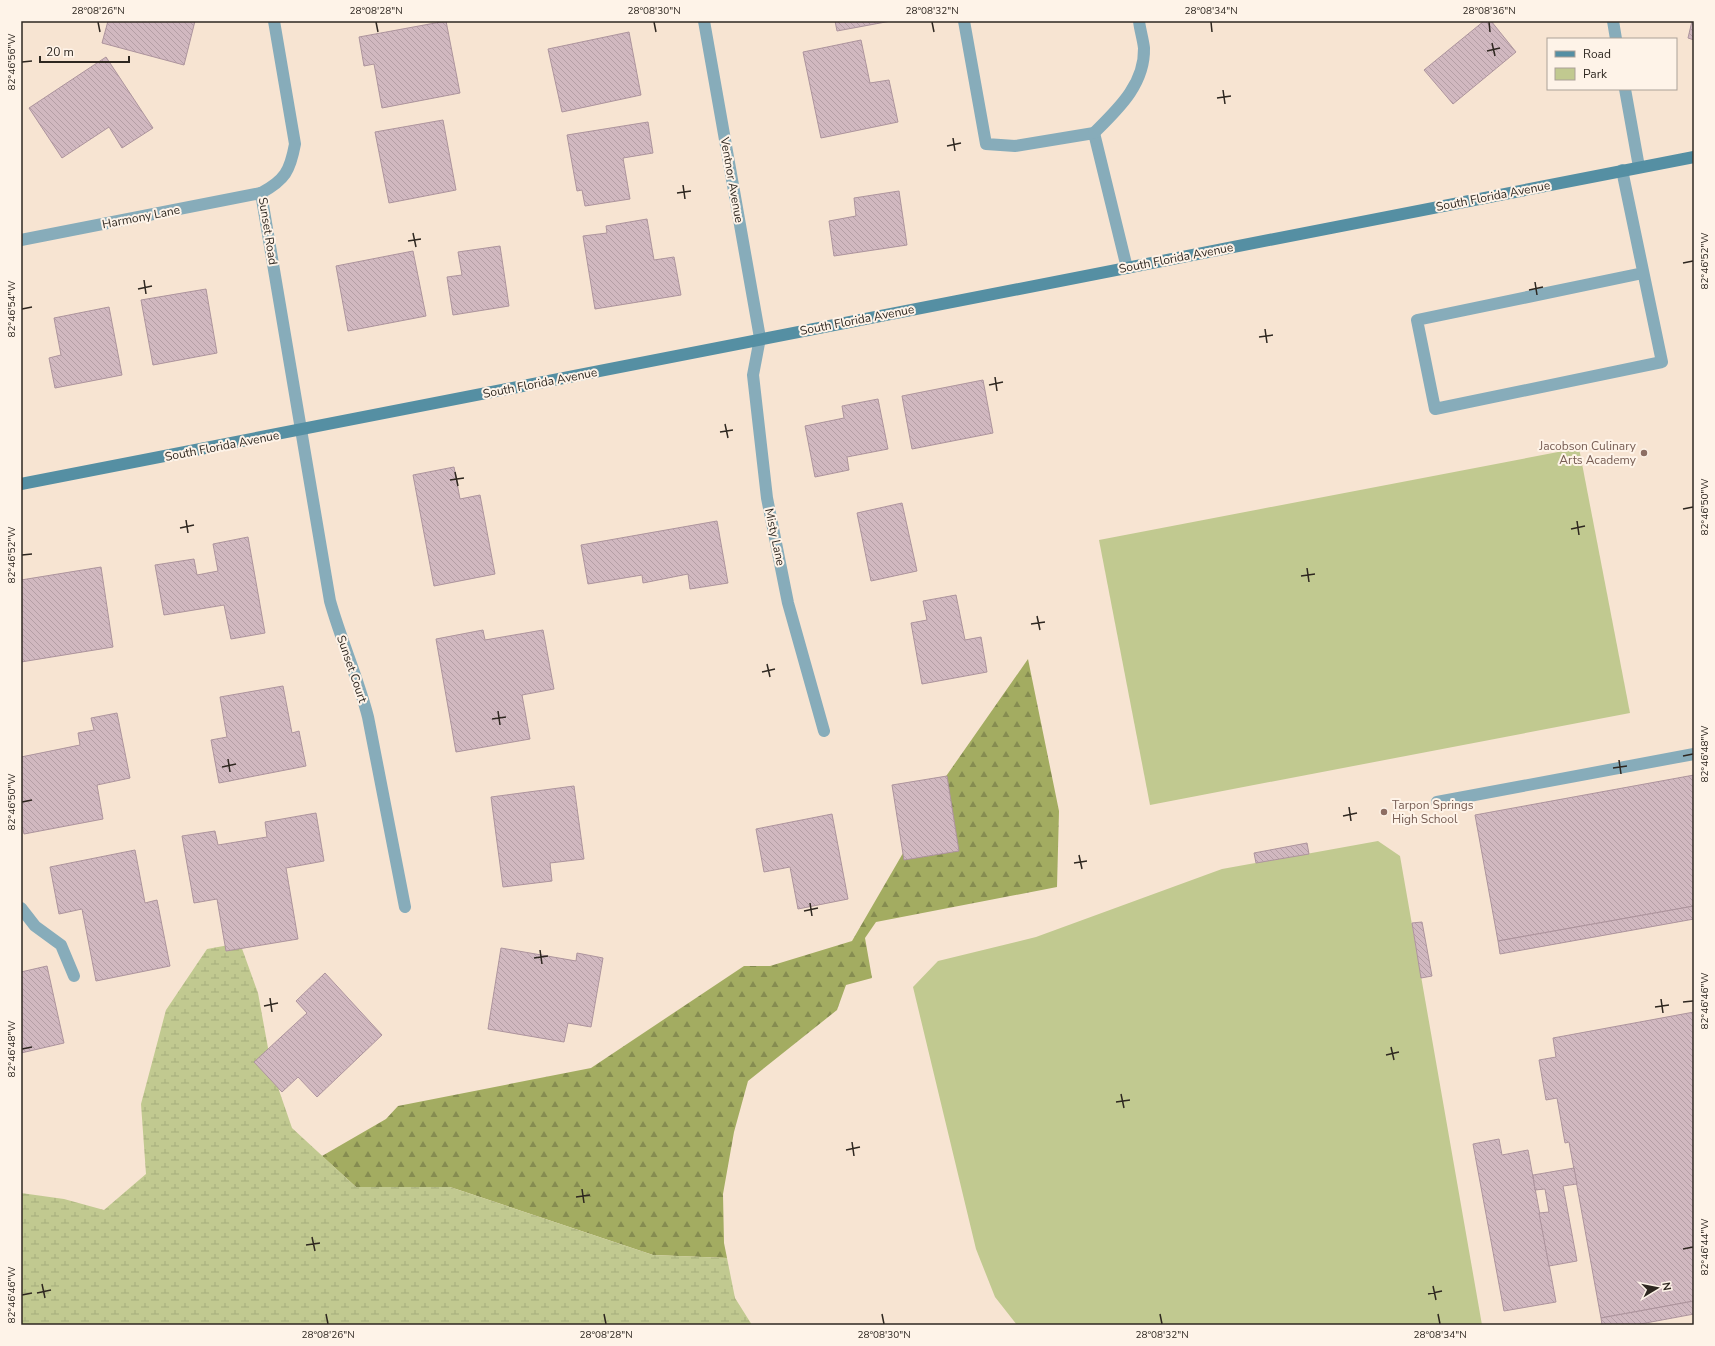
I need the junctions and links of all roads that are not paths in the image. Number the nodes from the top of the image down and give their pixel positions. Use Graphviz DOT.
graph roads {
  1 [pos="274,21"];
  2 [pos="704,21"];
  3 [pos="964,21"];
  4 [pos="1138,21"];
  5 [pos="1613,21"];
  6 [pos="1616,38"];
  7 [pos="1625,90"];
  8 [pos="1094,133"];
  9 [pos="1694,157"];
  10 [pos="1639,167"];
  11 [pos="1622,170"];
  12 [pos="260,193"];
  13 [pos="21,240"];
  14 [pos="1127,268"];
  15 [pos="1643,273"];
  16 [pos="760,338"];
  17 [pos="302,430"];
  18 [pos="21,484"];
  19 [pos="824,731"];
  20 [pos="1694,754"];
  21 [pos="1437,802"];
  22 [pos="405,907"];
  23 [pos="21,908"];
  24 [pos="74,976"];
  1 -- 12 [label="street, Sunset Road"];
  2 -- 16 [label="street, Ventnor Avenue"];
  3 -- 8 [label="street"];
  4 -- 8 [label="street"];
  5 -- 6 [label="street"];
  7 -- 10 [label="street"];
  8 -- 14 [label="street"];
  9 -- 10 [label="street, South Florida Avenue"];
  10 -- 11 [label="street, South Florida Avenue"];
  11 -- 14 [label="street, South Florida Avenue"];
  11 -- 15 [label="street"];
  12 -- 13 [label="street, Harmony Lane"];
  12 -- 17 [label="street, Sunset Road"];
  14 -- 16 [label="street, South Florida Avenue"];
  15 -- 15 [label="street"];
  16 -- 17 [label="street, South Florida Avenue"];
  16 -- 19 [label="street, Misty Lane"];
  17 -- 18 [label="street, South Florida Avenue"];
  17 -- 22 [label="street, Sunset Court"];
  20 -- 21 [label="street"];
  23 -- 24 [label="street"];
}
